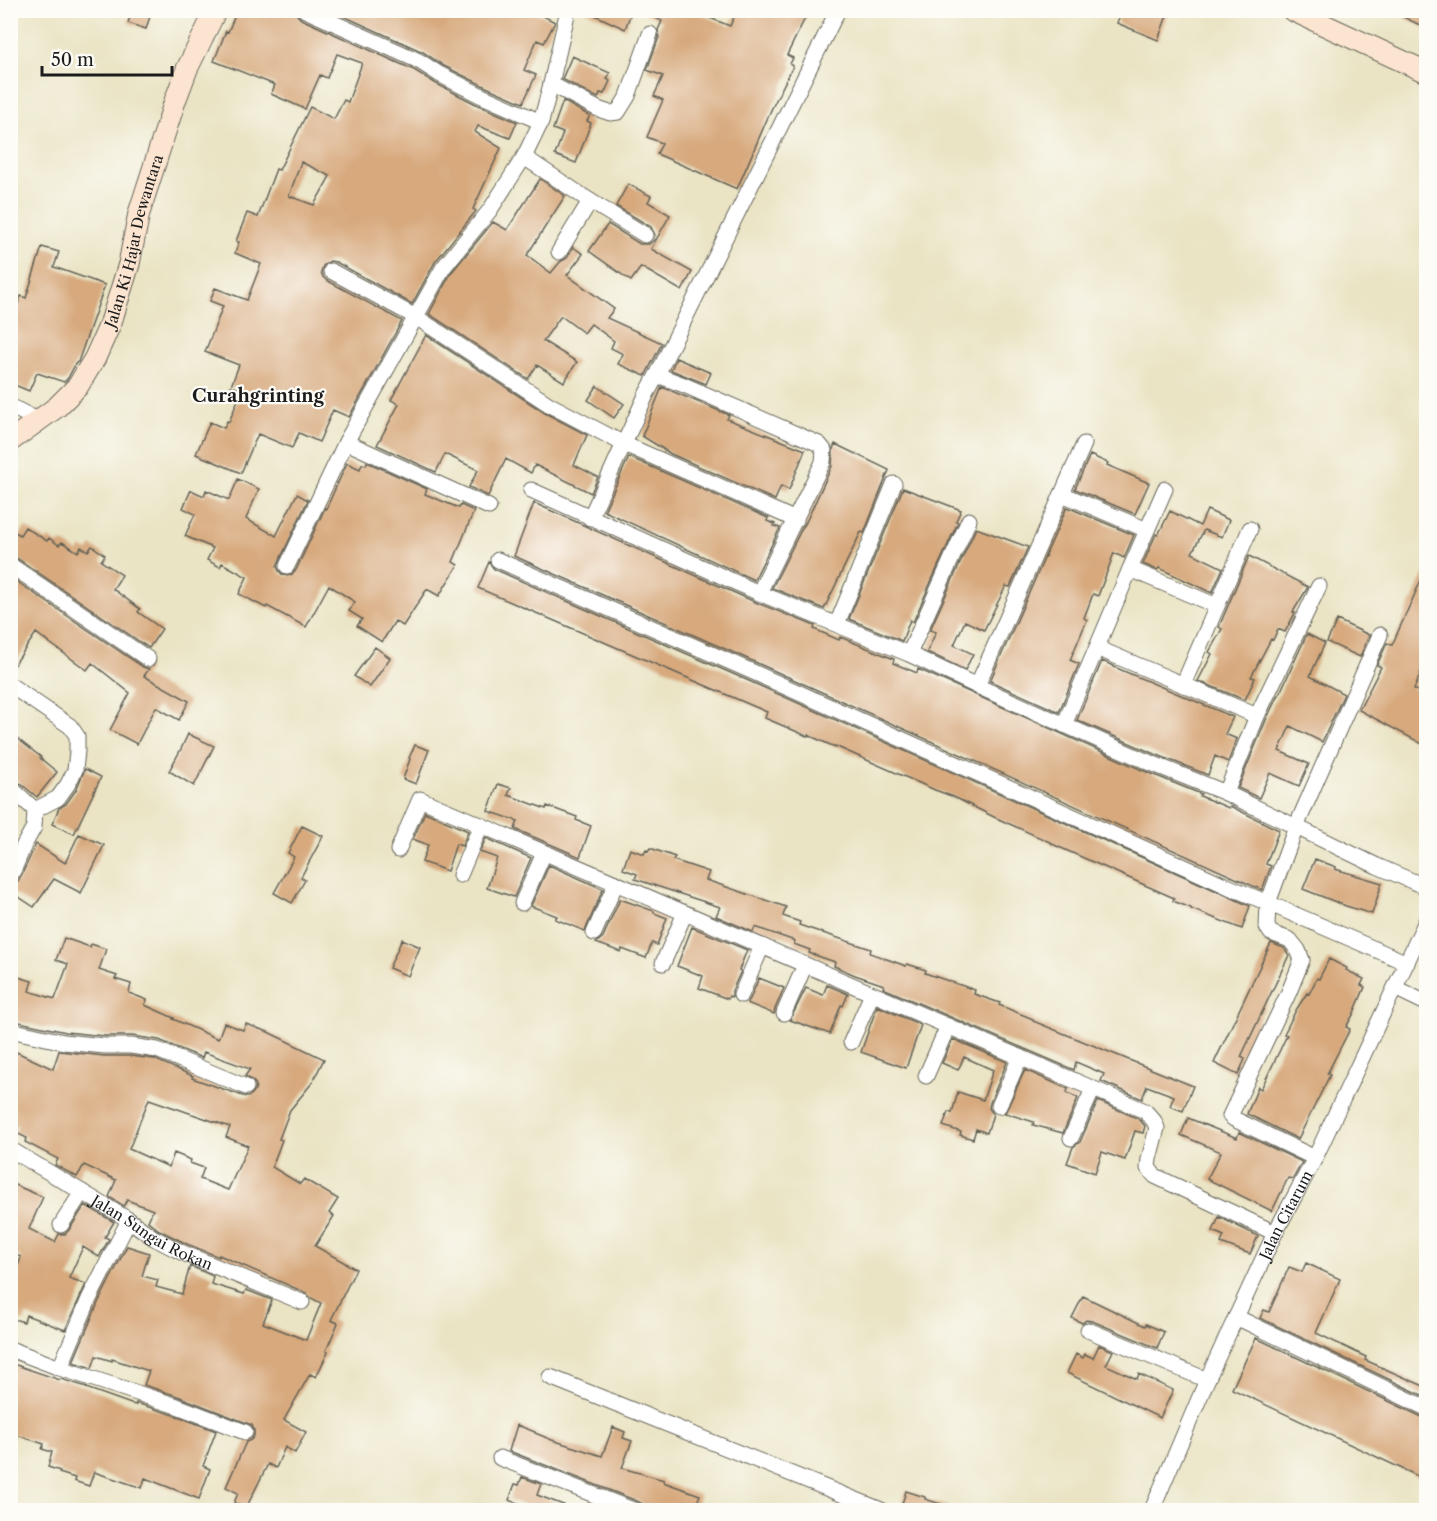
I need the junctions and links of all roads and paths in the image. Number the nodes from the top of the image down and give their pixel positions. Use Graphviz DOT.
graph roads {
  1 [pos="216,10"];
  2 [pos="305,10"];
  3 [pos="568,10"];
  4 [pos="838,10"];
  5 [pos="1292,10"];
  6 [pos="650,34"];
  7 [pos="1426,72"];
  8 [pos="551,84"];
  9 [pos="541,122"];
  10 [pos="524,157"];
  11 [pos="590,201"];
  12 [pos="645,235"];
  13 [pos="559,252"];
  14 [pos="331,271"];
  15 [pos="416,316"];
  16 [pos="657,375"];
  17 [pos="10,406"];
  18 [pos="39,421"];
  19 [pos="10,441"];
  20 [pos="346,442"];
  21 [pos="624,444"];
  22 [pos="1084,444"];
  23 [pos="894,484"];
  24 [pos="1165,489"];
  25 [pos="531,490"];
  26 [pos="1062,494"];
  27 [pos="489,507"];
  28 [pos="590,518"];
  29 [pos="795,520"];
  30 [pos="969,520"];
  31 [pos="1250,529"];
  32 [pos="1147,530"];
  33 [pos="498,560"];
  34 [pos="10,565"];
  35 [pos="287,566"];
  36 [pos="1130,570"];
  37 [pos="1319,586"];
  38 [pos="759,593"];
  39 [pos="1217,606"];
  40 [pos="837,624"];
  41 [pos="1380,635"];
  42 [pos="1097,648"];
  43 [pos="909,654"];
  44 [pos="148,659"];
  45 [pos="10,685"];
  46 [pos="1183,685"];
  47 [pos="977,686"];
  48 [pos="1257,716"];
  49 [pos="1064,725"];
  50 [pos="10,787"];
  51 [pos="1226,793"];
  52 [pos="36,810"];
  53 [pos="481,825"];
  54 [pos="1296,827"];
  55 [pos="398,850"];
  56 [pos="544,852"];
  57 [pos="10,875"];
  58 [pos="460,875"];
  59 [pos="616,883"];
  60 [pos="1426,887"];
  61 [pos="522,903"];
  62 [pos="1268,903"];
  63 [pos="685,913"];
  64 [pos="1426,921"];
  65 [pos="594,933"];
  66 [pos="762,946"];
  67 [pos="663,963"];
  68 [pos="1407,963"];
  69 [pos="805,964"];
  70 [pos="1395,988"];
  71 [pos="872,994"];
  72 [pos="741,995"];
  73 [pos="1426,1003"];
  74 [pos="784,1013"];
  75 [pos="948,1026"];
  76 [pos="10,1030"];
  77 [pos="851,1042"];
  78 [pos="1020,1057"];
  79 [pos="926,1076"];
  80 [pos="246,1087"];
  81 [pos="1093,1089"];
  82 [pos="999,1106"];
  83 [pos="1071,1138"];
  84 [pos="10,1149"];
  85 [pos="1316,1158"];
  86 [pos="82,1192"];
  87 [pos="129,1220"];
  88 [pos="61,1225"];
  89 [pos="1275,1233"];
  90 [pos="302,1302"];
  91 [pos="1236,1317"];
  92 [pos="1088,1330"];
  93 [pos="10,1349"];
  94 [pos="60,1368"];
  95 [pos="550,1377"];
  96 [pos="1207,1380"];
  97 [pos="1426,1408"];
  98 [pos="245,1432"];
  99 [pos="500,1458"];
  100 [pos="633,1510"];
  101 [pos="881,1510"];
  102 [pos="1152,1510"];
  1 -- 18 [label="main road, Jalan Ki Hajar Dewantara"];
  2 -- 9 [label="street"];
  3 -- 8 [label="street"];
  4 -- 16 [label="street"];
  5 -- 7 [label="main road"];
  6 -- 8 [label="street"];
  8 -- 9 [label="street"];
  9 -- 10 [label="street"];
  10 -- 11 [label="street"];
  10 -- 15 [label="street"];
  11 -- 12 [label="street"];
  11 -- 13 [label="street"];
  14 -- 15 [label="street"];
  15 -- 20 [label="street"];
  15 -- 21 [label="street"];
  16 -- 21 [label="street"];
  16 -- 29 [label="street"];
  17 -- 18 [label="street"];
  18 -- 19 [label="main road, Jalan Ki Hajar Dewantara"];
  20 -- 27 [label="street"];
  20 -- 35 [label="street"];
  21 -- 28 [label="street"];
  21 -- 29 [label="street"];
  22 -- 26 [label="street"];
  23 -- 40 [label="street"];
  24 -- 32 [label="street"];
  25 -- 28 [label="street"];
  26 -- 32 [label="street"];
  26 -- 47 [label="street"];
  28 -- 38 [label="street"];
  29 -- 38 [label="street"];
  30 -- 43 [label="street"];
  31 -- 39 [label="street"];
  32 -- 36 [label="street"];
  33 -- 62 [label="street"];
  34 -- 44 [label="street"];
  36 -- 39 [label="street"];
  36 -- 42 [label="street"];
  37 -- 48 [label="street"];
  38 -- 40 [label="street"];
  39 -- 46 [label="street"];
  40 -- 43 [label="street"];
  41 -- 54 [label="street"];
  42 -- 46 [label="street"];
  42 -- 49 [label="street"];
  43 -- 47 [label="street"];
  45 -- 52 [label="street"];
  46 -- 48 [label="street"];
  47 -- 49 [label="street"];
  48 -- 51 [label="street"];
  49 -- 51 [label="street"];
  50 -- 52 [label="street"];
  51 -- 54 [label="street"];
  52 -- 57 [label="street"];
  53 -- 55 [label="street"];
  53 -- 56 [label="street"];
  53 -- 58 [label="street"];
  54 -- 60 [label="street"];
  54 -- 62 [label="street"];
  56 -- 59 [label="street"];
  56 -- 61 [label="street"];
  59 -- 63 [label="street"];
  59 -- 65 [label="street"];
  62 -- 68 [label="street"];
  62 -- 85 [label="street"];
  63 -- 66 [label="street"];
  63 -- 67 [label="street"];
  64 -- 68 [label="street, Jalan Citarum"];
  66 -- 69 [label="street"];
  66 -- 72 [label="street"];
  68 -- 70 [label="street, Jalan Citarum"];
  69 -- 71 [label="street"];
  69 -- 74 [label="street"];
  70 -- 73 [label="street"];
  70 -- 85 [label="street, Jalan Citarum"];
  71 -- 75 [label="street"];
  71 -- 77 [label="street"];
  75 -- 78 [label="street"];
  75 -- 79 [label="street"];
  76 -- 80 [label="street"];
  78 -- 81 [label="street"];
  78 -- 82 [label="street"];
  81 -- 83 [label="street"];
  81 -- 89 [label="street"];
  84 -- 86 [label="street, Jalan Sungai Rokan"];
  85 -- 89 [label="street, Jalan Citarum"];
  86 -- 87 [label="street, Jalan Sungai Rokan"];
  86 -- 88 [label="street"];
  87 -- 90 [label="street, Jalan Sungai Rokan"];
  87 -- 94 [label="street"];
  89 -- 91 [label="street, Jalan Citarum"];
  91 -- 96 [label="street, Jalan Citarum"];
  91 -- 97 [label="street"];
  92 -- 96 [label="street"];
  93 -- 94 [label="street"];
  94 -- 98 [label="street"];
  95 -- 101 [label="street"];
  96 -- 102 [label="street, Jalan Citarum"];
  99 -- 100 [label="street"];
}
